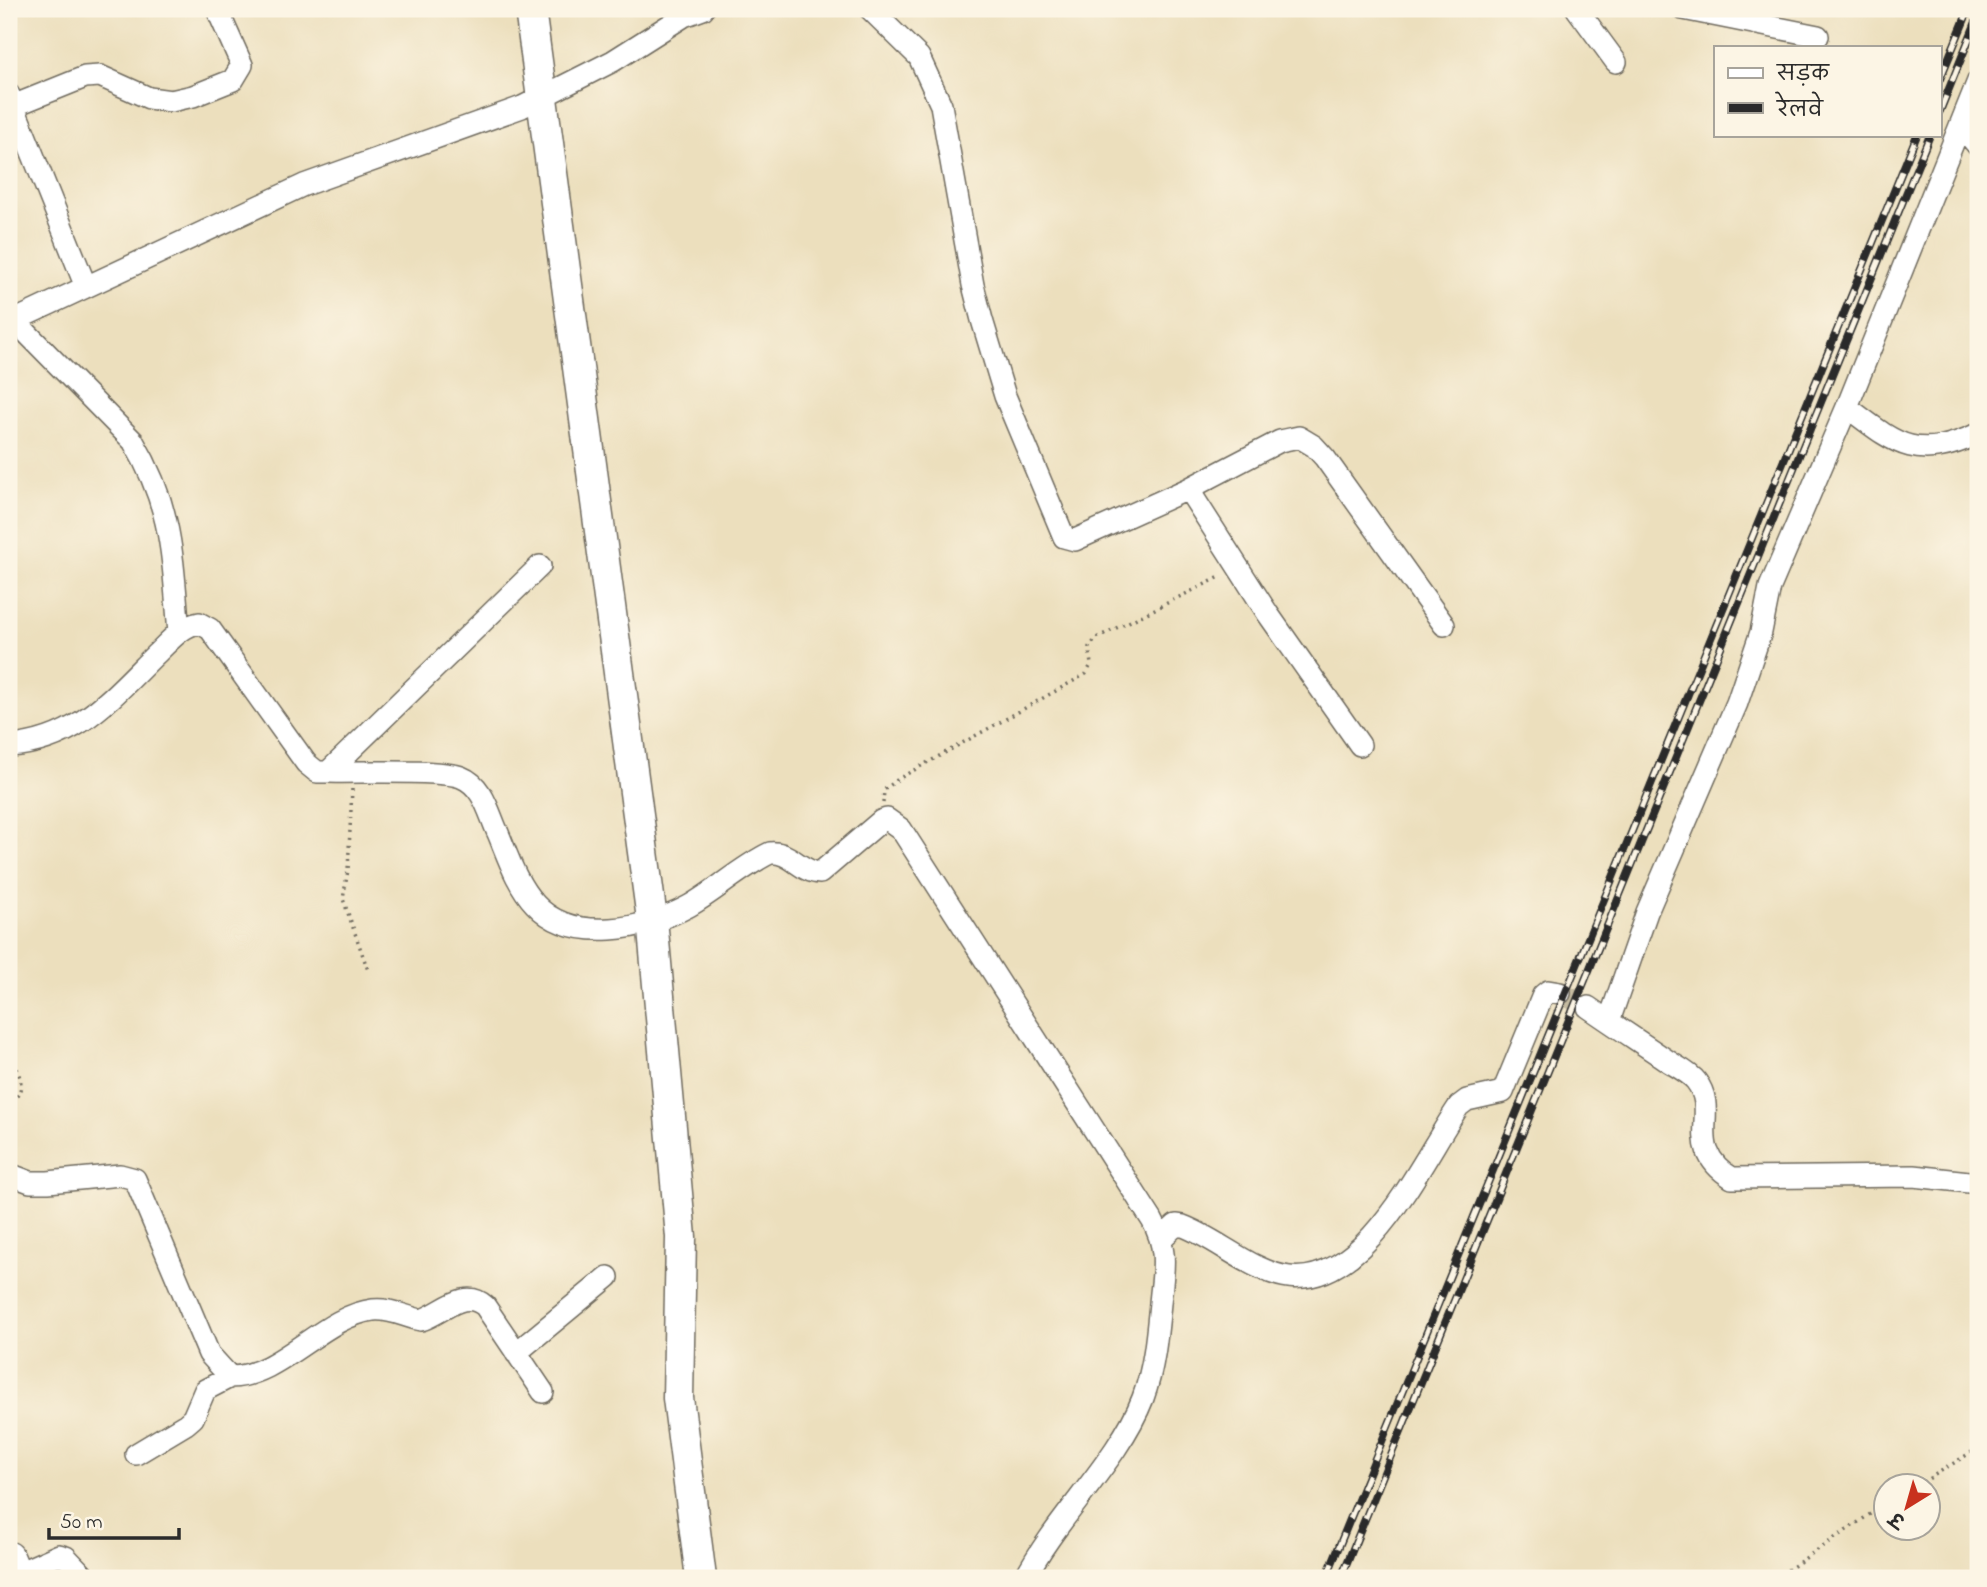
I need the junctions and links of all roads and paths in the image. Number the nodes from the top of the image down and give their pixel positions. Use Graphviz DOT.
graph roads {
  1 [pos="217,9"];
  2 [pos="530,9"];
  3 [pos="703,9"];
  4 [pos="870,9"];
  5 [pos="1577,9"];
  6 [pos="1683,9"];
  7 [pos="1818,36"];
  8 [pos="1616,62"];
  9 [pos="1978,81"];
  10 [pos="540,99"];
  11 [pos="11,101"];
  12 [pos="1961,126"];
  13 [pos="1978,146"];
  14 [pos="86,287"];
  15 [pos="12,321"];
  16 [pos="1847,407"];
  17 [pos="1978,434"];
  18 [pos="1188,489"];
  19 [pos="540,566"];
  20 [pos="1238,569"];
  21 [pos="1444,625"];
  22 [pos="179,632"];
  23 [pos="1360,745"];
  24 [pos="9,746"];
  25 [pos="328,772"];
  26 [pos="352,773"];
  27 [pos="887,818"];
  28 [pos="652,919"];
  29 [pos="369,973"];
  30 [pos="1560,993"];
  31 [pos="1588,1007"];
  32 [pos="1609,1021"];
  33 [pos="9,1056"];
  34 [pos="9,1104"];
  35 [pos="9,1174"];
  36 [pos="1978,1183"];
  37 [pos="1162,1238"];
  38 [pos="608,1277"];
  39 [pos="516,1353"];
  40 [pos="230,1377"];
  41 [pos="543,1392"];
  42 [pos="1978,1448"];
  43 [pos="136,1454"];
  44 [pos="1939,1472"];
  45 [pos="1871,1514"];
  46 [pos="14,1570"];
  47 [pos="86,1578"];
  48 [pos="701,1578"];
  49 [pos="1025,1578"];
  50 [pos="1776,1578"];
  1 -- 11 [label="street"];
  2 -- 10 [label="main road"];
  3 -- 10 [label="street"];
  4 -- 18 [label="street"];
  5 -- 8 [label="street"];
  6 -- 7 [label="street"];
  9 -- 12 [label="street"];
  10 -- 14 [label="street"];
  10 -- 28 [label="main road"];
  11 -- 14 [label="street"];
  12 -- 13 [label="street"];
  12 -- 16 [label="street"];
  14 -- 15 [label="street"];
  15 -- 22 [label="street"];
  16 -- 17 [label="street"];
  16 -- 32 [label="street"];
  18 -- 20 [label="street"];
  18 -- 21 [label="street"];
  19 -- 25 [label="street"];
  20 -- 23 [label="street"];
  20 -- 27 [label="path"];
  22 -- 24 [label="street"];
  22 -- 25 [label="street"];
  25 -- 26 [label="street"];
  26 -- 28 [label="street"];
  26 -- 29 [label="path"];
  27 -- 28 [label="street"];
  27 -- 37 [label="street"];
  28 -- 48 [label="main road"];
  30 -- 37 [label="street"];
  31 -- 32 [label="street"];
  32 -- 36 [label="street"];
  33 -- 34 [label="path"];
  35 -- 40 [label="street"];
  37 -- 49 [label="street"];
  38 -- 39 [label="street"];
  39 -- 40 [label="street"];
  39 -- 41 [label="street"];
  40 -- 43 [label="street"];
  42 -- 44 [label="path"];
  45 -- 50 [label="path"];
  46 -- 47 [label="street"];
}
